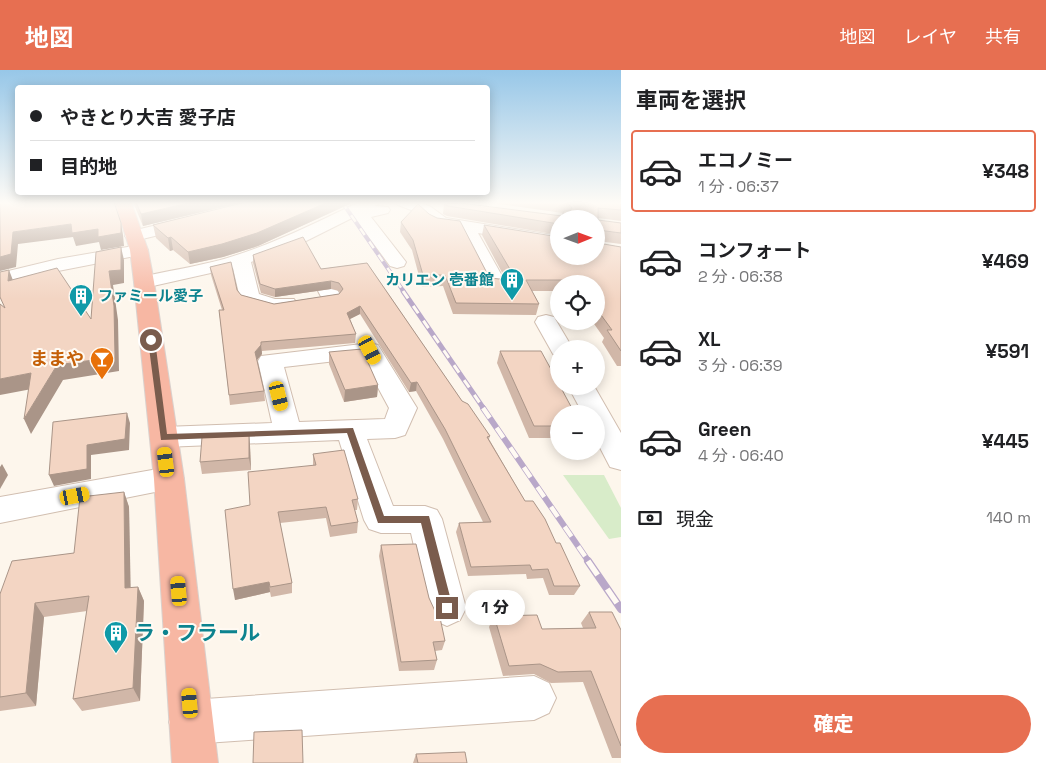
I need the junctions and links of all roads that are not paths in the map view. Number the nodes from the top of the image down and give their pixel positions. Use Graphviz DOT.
graph roads {
  1 [pos="134,234"];
  2 [pos="161,234"];
  3 [pos="306,234"];
  4 [pos="376,234"];
  5 [pos="470,234"];
  6 [pos="515,234"];
  7 [pos="550,240"];
  8 [pos="137,243"];
  9 [pos="242,259"];
  10 [pos="397,262"];
  11 [pos="0,279"];
  12 [pos="144,282"];
  13 [pos="496,283"];
  14 [pos="322,299"];
  15 [pos="546,322"];
  16 [pos="556,340"];
  17 [pos="586,395"];
  18 [pos="350,430"];
  19 [pos="288,432"];
  20 [pos="164,438"];
  21 [pos="621,459"];
  22 [pos="169,479"];
  23 [pos="0,510"];
  24 [pos="447,608"];
  25 [pos="534,698"];
  26 [pos="191,722"];
  27 [pos="195,763"];
  1 -- 8 [label="highway"];
  2 -- 8 [label="street"];
  3 -- 9 [label="street"];
  4 -- 10 [label="street"];
  5 -- 13 [label="street"];
  6 -- 7 [label="street"];
  8 -- 11 [label="street"];
  8 -- 12 [label="highway"];
  9 -- 12 [label="street"];
  9 -- 14 [label="street"];
  12 -- 20 [label="highway"];
  15 -- 16 [label="street"];
  17 -- 21 [label="street"];
  18 -- 19 [label="street"];
  18 -- 19 [label="street"];
  18 -- 24 [label="street"];
  19 -- 20 [label="street"];
  20 -- 22 [label="highway"];
  22 -- 23 [label="street"];
  22 -- 26 [label="highway"];
  25 -- 26 [label="street"];
  26 -- 27 [label="highway"];
}
